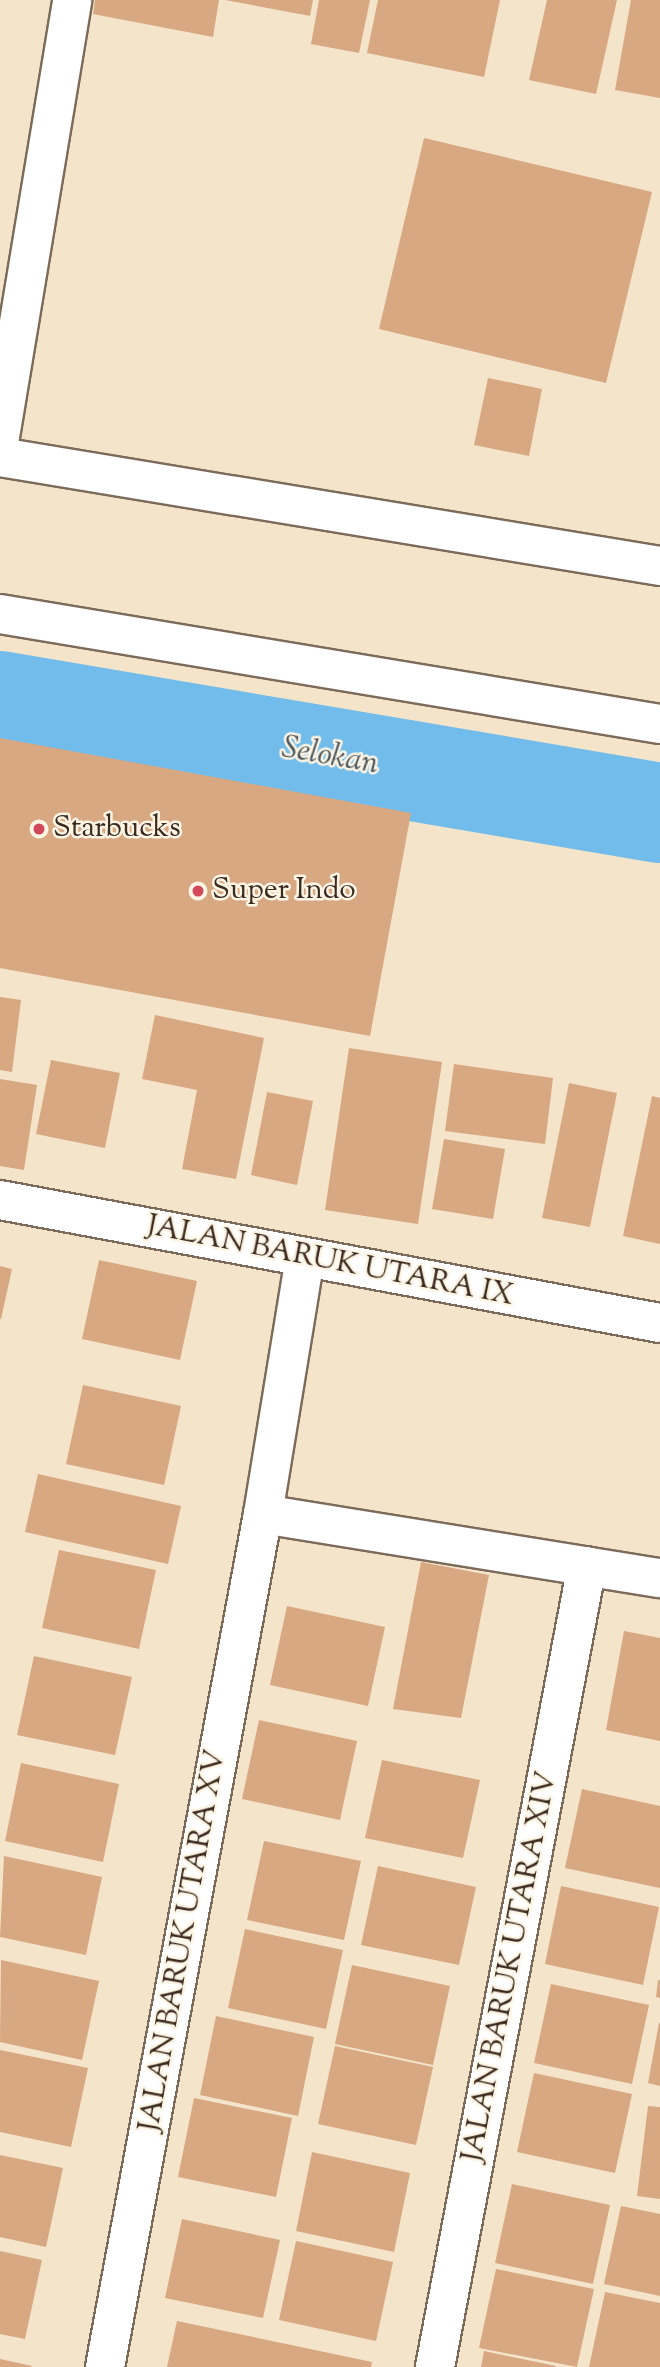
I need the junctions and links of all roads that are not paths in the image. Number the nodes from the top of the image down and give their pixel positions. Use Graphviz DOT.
graph roads {
  1 [pos="72,0"];
  2 [pos="0,437"];
  3 [pos="0,457"];
  4 [pos="660,566"];
  5 [pos="0,614"];
  6 [pos="660,723"];
  7 [pos="0,1199"];
  8 [pos="305,1258"];
  9 [pos="660,1323"];
  10 [pos="263,1514"];
  11 [pos="587,1566"];
  12 [pos="660,1578"];
  13 [pos="105,2367"];
  14 [pos="435,2367"];
  1 -- 2 [label="street"];
  3 -- 4 [label="street"];
  5 -- 6 [label="street"];
  7 -- 8 [label="street, JALAN BARUK UTARA IX"];
  8 -- 9 [label="street, JALAN BARUK UTARA IX"];
  8 -- 10 [label="street, JALAN BARUK UTARA XV"];
  10 -- 11 [label="street"];
  10 -- 13 [label="street, JALAN BARUK UTARA XV"];
  11 -- 12 [label="street"];
  11 -- 14 [label="street, JALAN BARUK UTARA XIV"];
}
